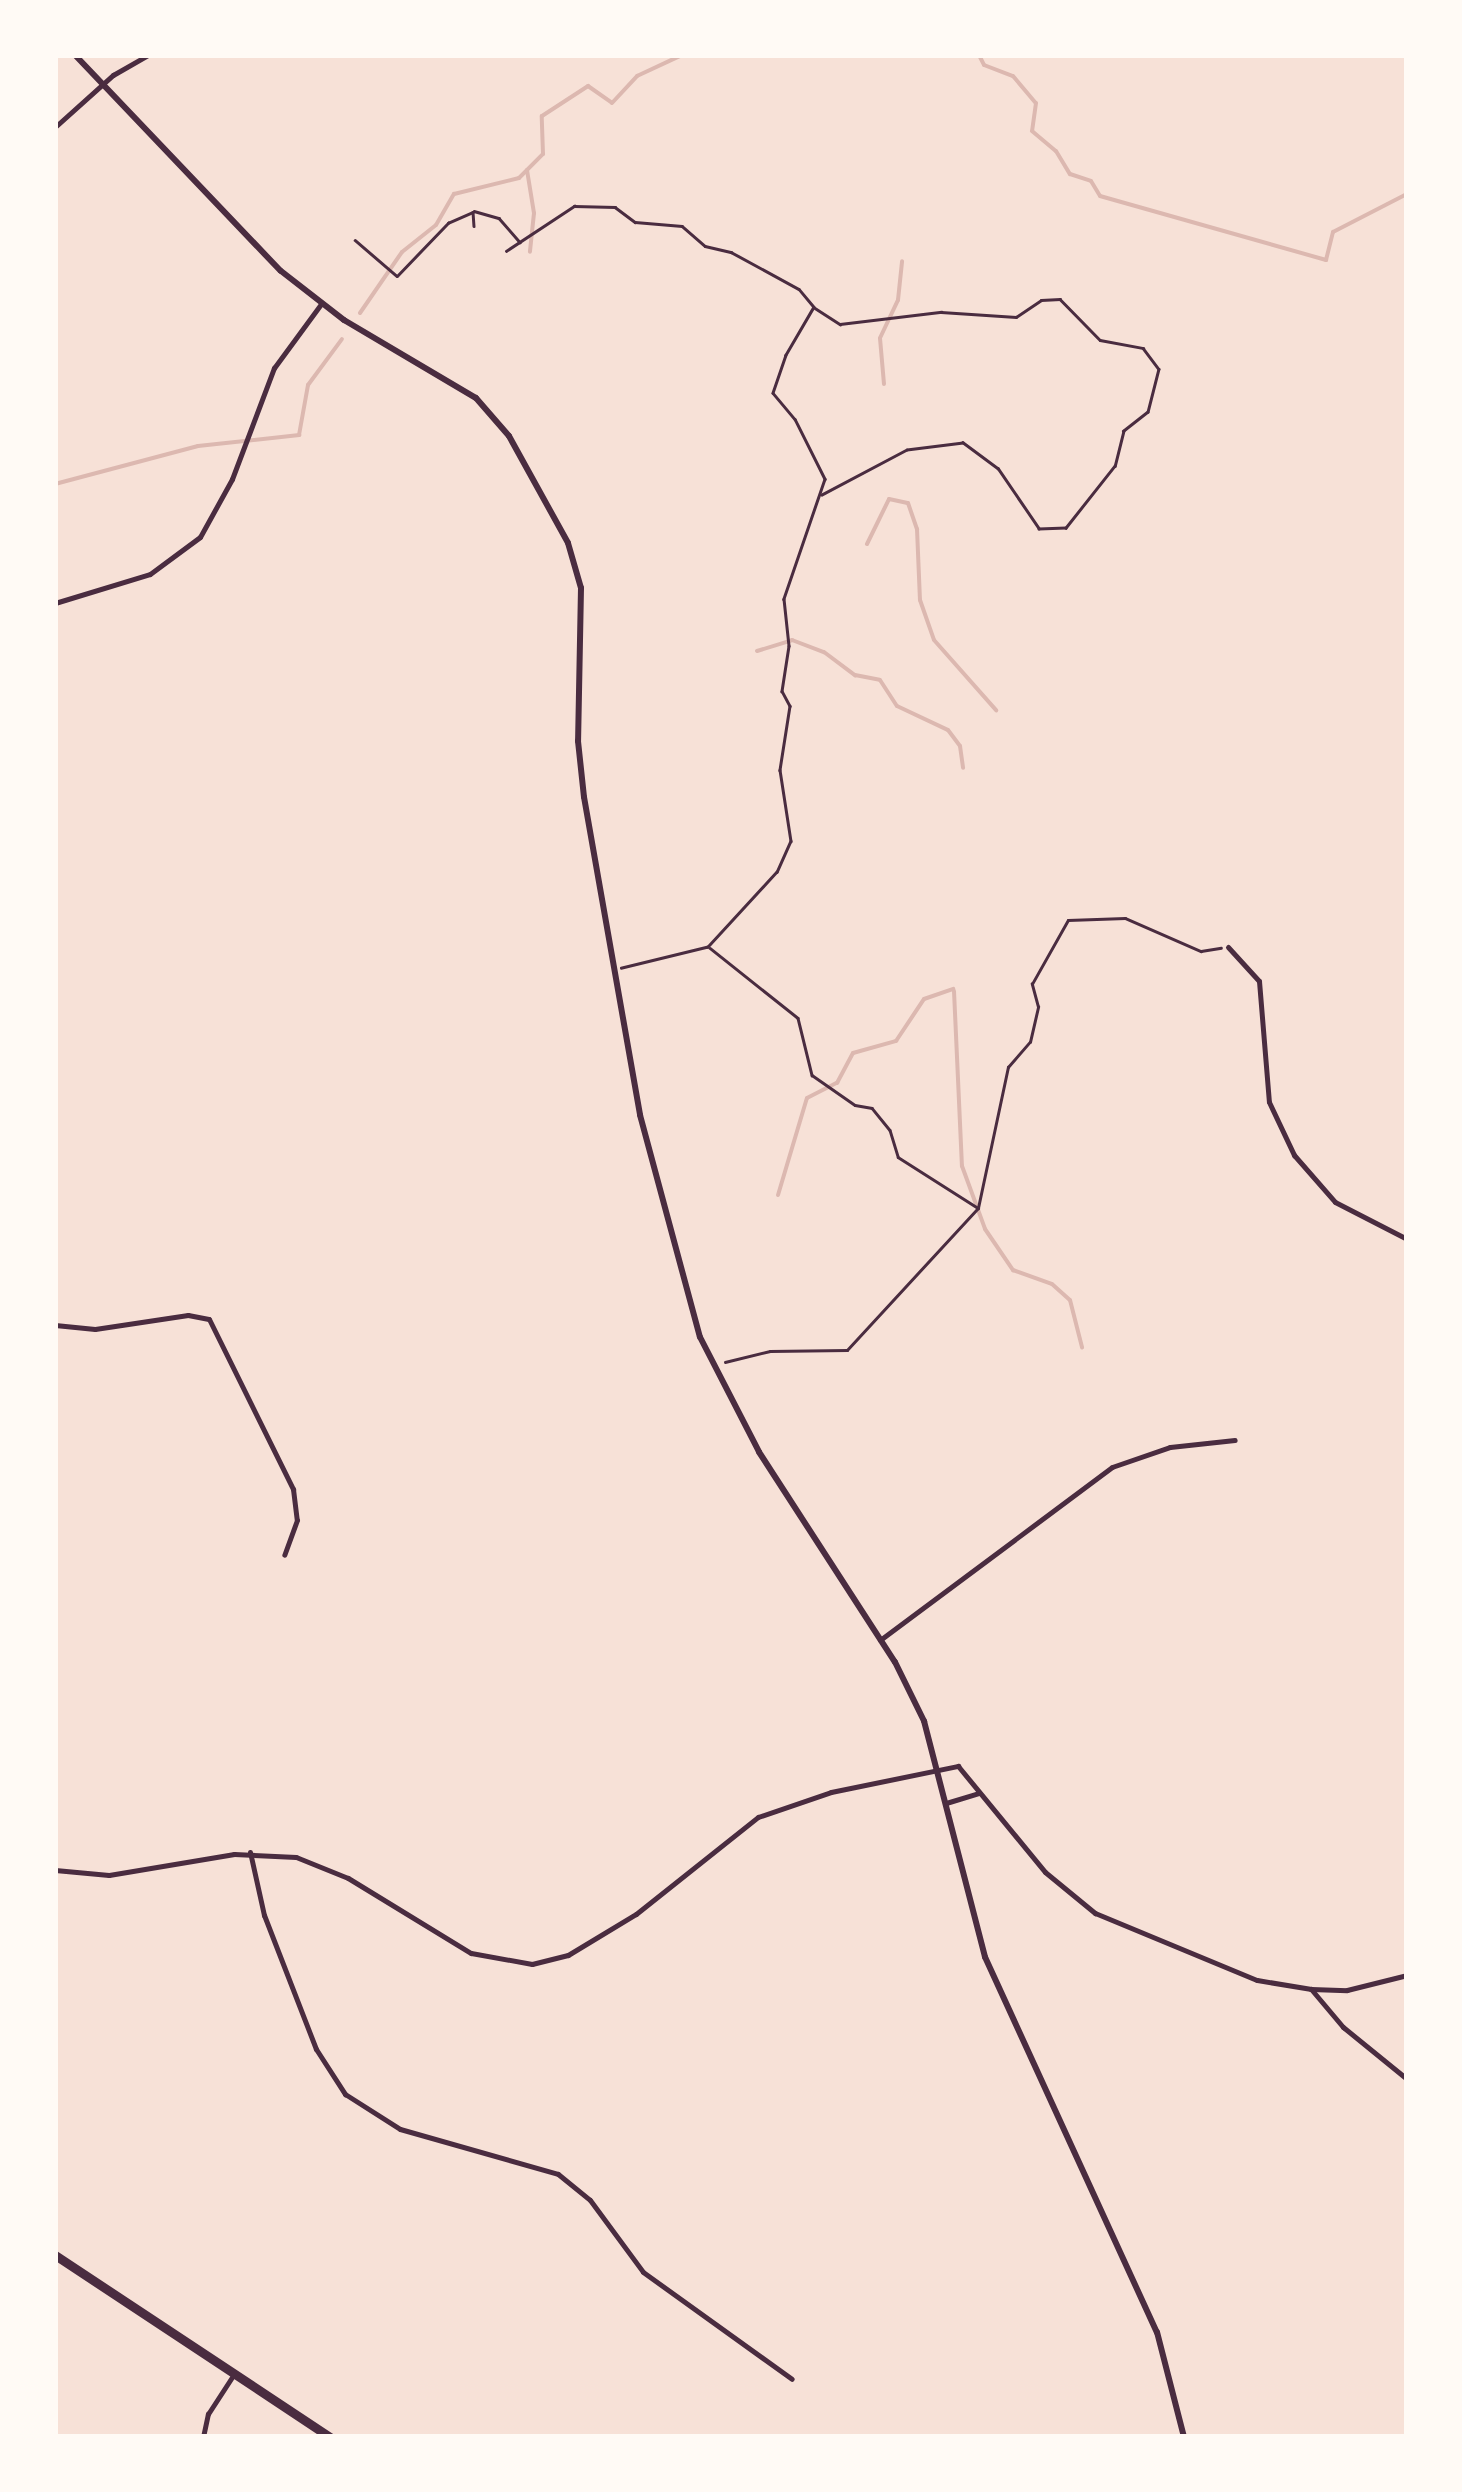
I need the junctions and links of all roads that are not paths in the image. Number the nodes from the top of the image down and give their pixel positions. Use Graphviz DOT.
graph roads {
  1 [pos="74,55"];
  2 [pos="148,55"];
  3 [pos="102,84"];
  4 [pos="55,127"];
  5 [pos="321,304"];
  6 [pos="55,603"];
  7 [pos="1228,948"];
  8 [pos="1407,1239"];
  9 [pos="55,1325"];
  10 [pos="1235,1440"];
  11 [pos="284,1555"];
  12 [pos="880,1640"];
  13 [pos="939,1766"];
  14 [pos="979,1793"];
  15 [pos="946,1803"];
  16 [pos="250,1852"];
  17 [pos="55,1870"];
  18 [pos="1407,1975"];
  19 [pos="1310,1990"];
  20 [pos="1407,2079"];
  21 [pos="55,2255"];
  22 [pos="234,2374"];
  23 [pos="792,2379"];
  24 [pos="203,2437"];
  25 [pos="330,2437"];
  26 [pos="1184,2437"];
  1 -- 3 [label="street"];
  2 -- 3 [label="street"];
  3 -- 4 [label="street"];
  3 -- 5 [label="street"];
  5 -- 6 [label="street"];
  5 -- 12 [label="street"];
  7 -- 8 [label="street"];
  9 -- 11 [label="street"];
  10 -- 12 [label="street"];
  12 -- 13 [label="street"];
  13 -- 14 [label="street"];
  13 -- 15 [label="street"];
  13 -- 16 [label="street"];
  14 -- 15 [label="street"];
  14 -- 19 [label="street"];
  15 -- 26 [label="street"];
  16 -- 17 [label="street"];
  16 -- 23 [label="street"];
  18 -- 19 [label="street"];
  19 -- 20 [label="street"];
  21 -- 22 [label="highway"];
  22 -- 24 [label="street"];
  22 -- 25 [label="highway"];
}
